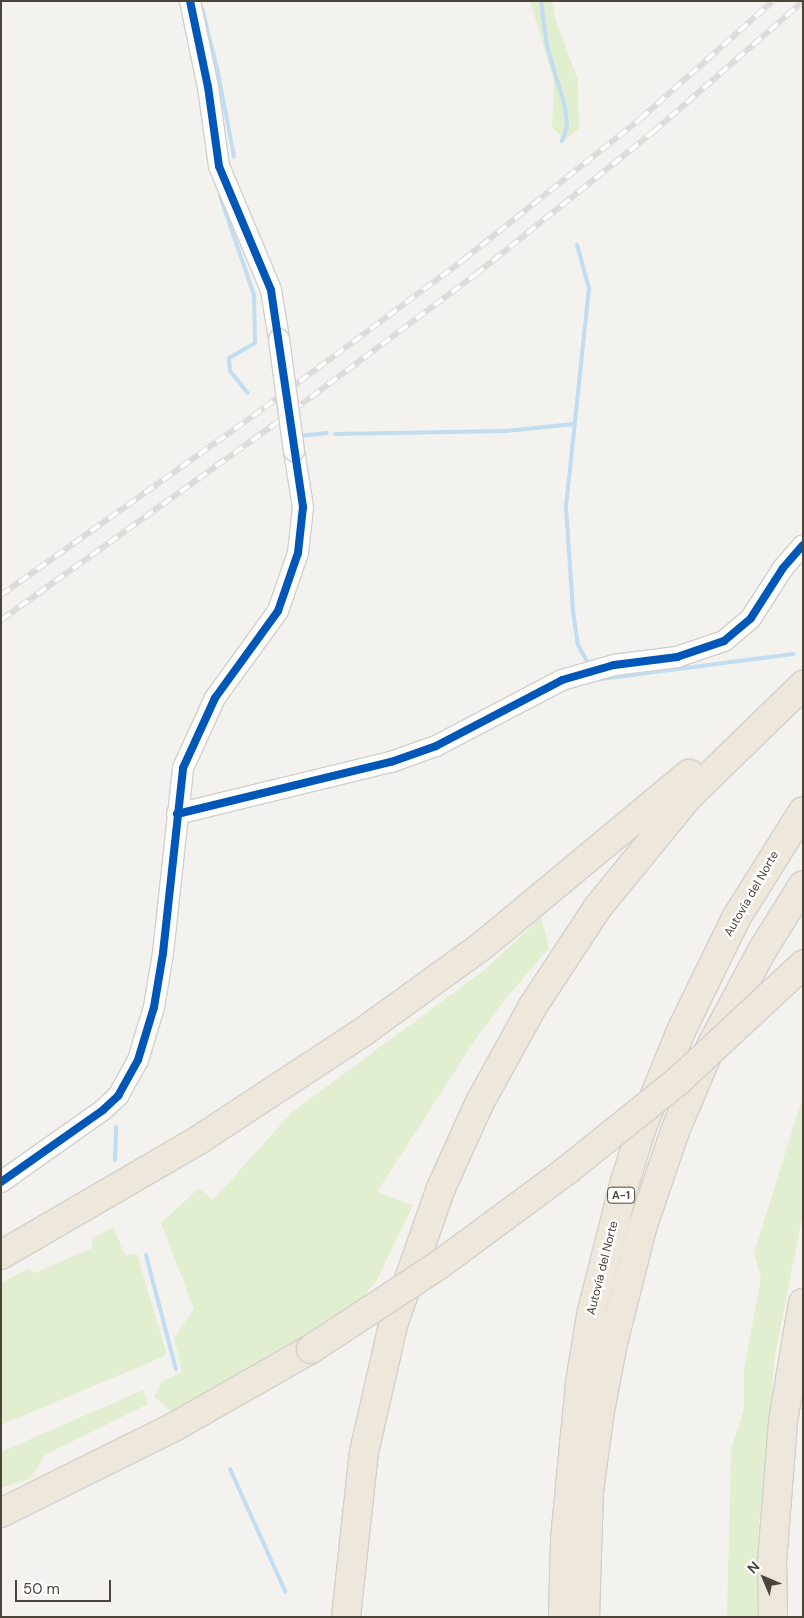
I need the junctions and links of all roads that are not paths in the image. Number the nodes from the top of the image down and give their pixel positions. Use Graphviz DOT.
graph roads {
  1 [pos="190,1"];
  2 [pos="803,545"];
  3 [pos="803,674"];
  4 [pos="803,685"];
  5 [pos="803,812"];
  6 [pos="177,814"];
  7 [pos="803,885"];
  8 [pos="803,965"];
  9 [pos="1,1182"];
  10 [pos="1,1255"];
  11 [pos="803,1303"];
  12 [pos="1,1513"];
  13 [pos="346,1617"];
  14 [pos="563,1617"];
  15 [pos="585,1617"];
  16 [pos="772,1617"];
  1 -- 6 [label="street, bridge"];
  2 -- 6 [label="street"];
  3 -- 10 [label="highway"];
  4 -- 13 [label="highway"];
  5 -- 14 [label="highway, Autovía del Norte / A-1"];
  6 -- 9 [label="street"];
  7 -- 15 [label="highway, A-1"];
  8 -- 12 [label="highway, bridge"];
  11 -- 16 [label="highway"];
}
